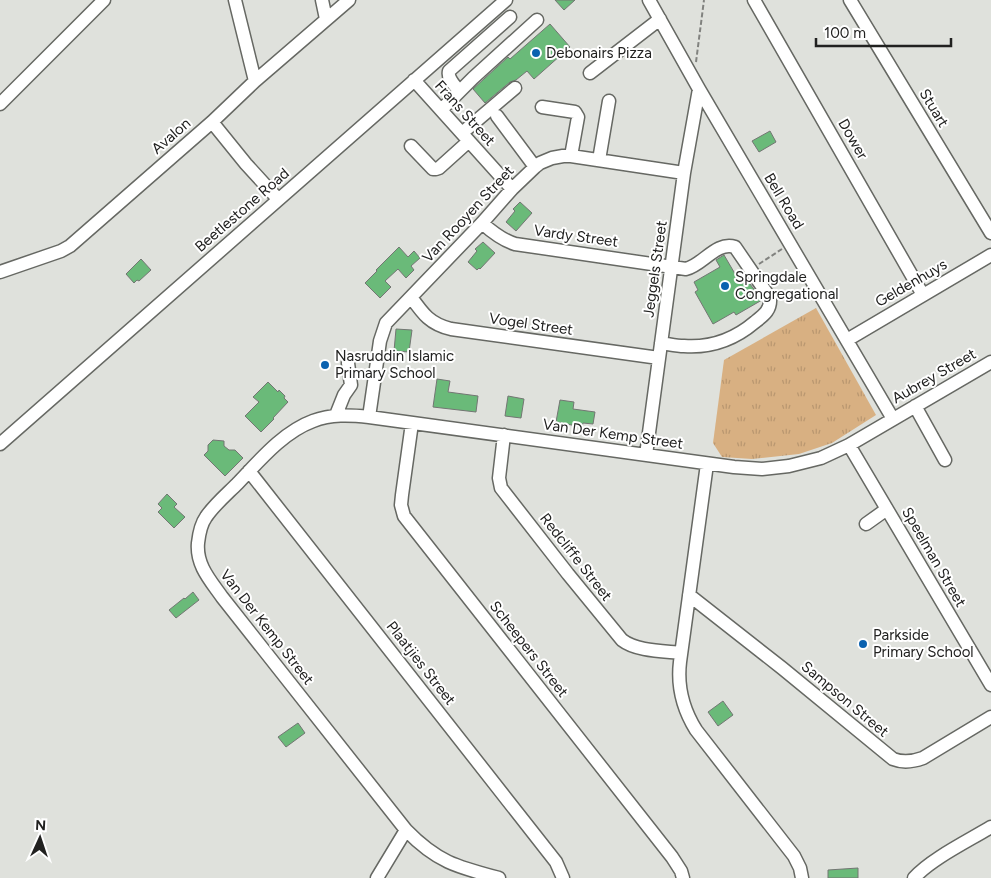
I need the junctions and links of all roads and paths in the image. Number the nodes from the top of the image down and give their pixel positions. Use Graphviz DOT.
graph roads {
  1 [pos="104,0"];
  2 [pos="235,0"];
  3 [pos="322,0"];
  4 [pos="349,0"];
  5 [pos="704,0"];
  6 [pos="754,0"];
  7 [pos="850,0"];
  8 [pos="503,2"];
  9 [pos="656,7"];
  10 [pos="510,17"];
  11 [pos="326,19"];
  12 [pos="537,20"];
  13 [pos="523,32"];
  14 [pos="696,62"];
  15 [pos="590,73"];
  16 [pos="414,80"];
  17 [pos="255,81"];
  18 [pos="515,88"];
  19 [pos="699,89"];
  20 [pos="459,91"];
  21 [pos="609,101"];
  22 [pos="0,104"];
  23 [pos="542,107"];
  24 [pos="441,110"];
  25 [pos="497,116"];
  26 [pos="212,122"];
  27 [pos="466,137"];
  28 [pos="411,146"];
  29 [pos="572,156"];
  30 [pos="599,160"];
  31 [pos="535,167"];
  32 [pos="684,173"];
  33 [pos="512,189"];
  34 [pos="278,200"];
  35 [pos="482,223"];
  36 [pos="991,233"];
  37 [pos="780,250"];
  38 [pos="991,254"];
  39 [pos="672,266"];
  40 [pos="751,269"];
  41 [pos="0,272"];
  42 [pos="923,295"];
  43 [pos="411,298"];
  44 [pos="847,340"];
  45 [pos="661,343"];
  46 [pos="659,358"];
  47 [pos="991,362"];
  48 [pos="348,363"];
  49 [pos="915,406"];
  50 [pos="336,415"];
  51 [pos="369,417"];
  52 [pos="893,419"];
  53 [pos="412,423"];
  54 [pos="504,436"];
  55 [pos="0,444"];
  56 [pos="849,445"];
  57 [pos="646,455"];
  58 [pos="946,460"];
  59 [pos="707,464"];
  60 [pos="249,471"];
  61 [pos="887,509"];
  62 [pos="866,524"];
  63 [pos="689,595"];
  64 [pos="681,653"];
  65 [pos="991,686"];
  66 [pos="991,717"];
  67 [pos="991,827"];
  68 [pos="406,830"];
  69 [pos="556,863"];
  70 [pos="377,878"];
  71 [pos="499,878"];
  72 [pos="563,878"];
  73 [pos="572,878"];
  74 [pos="683,878"];
  75 [pos="802,878"];
  76 [pos="914,878"];
  1 -- 22 [label="street"];
  2 -- 17 [label="street"];
  3 -- 11 [label="street"];
  4 -- 11 [label="street, Avalon"];
  5 -- 14 [label="path"];
  6 -- 42 [label="street, Dower"];
  7 -- 36 [label="street, Stuart"];
  8 -- 10 [label="street"];
  8 -- 16 [label="street, Beetlestone Road"];
  9 -- 15 [label="street"];
  9 -- 19 [label="street, Bell Road"];
  10 -- 13 [label="street"];
  10 -- 20 [label="street"];
  11 -- 17 [label="street, Avalon"];
  12 -- 13 [label="street"];
  13 -- 20 [label="street"];
  16 -- 24 [label="street, Frans Street"];
  16 -- 34 [label="street, Beetlestone Road"];
  17 -- 26 [label="street, Avalon"];
  18 -- 27 [label="street"];
  19 -- 32 [label="street, Jeggels Street"];
  19 -- 44 [label="street, Bell Road"];
  20 -- 24 [label="street"];
  21 -- 30 [label="street"];
  23 -- 29 [label="street"];
  24 -- 27 [label="street, Frans Street"];
  25 -- 31 [label="street"];
  26 -- 34 [label="street"];
  26 -- 41 [label="street, Avalon"];
  27 -- 28 [label="street"];
  27 -- 33 [label="street, Frans Street"];
  29 -- 30 [label="street, Van Rooyen Street"];
  29 -- 31 [label="street, Van Rooyen Street"];
  30 -- 32 [label="street, Van Rooyen Street"];
  31 -- 33 [label="street, Van Rooyen Street"];
  32 -- 39 [label="street, Jeggels Street"];
  33 -- 35 [label="street, Van Rooyen Street"];
  34 -- 55 [label="street, Beetlestone Road"];
  35 -- 39 [label="street, Vardy Street"];
  35 -- 43 [label="street, Van Rooyen Street"];
  37 -- 40 [label="path"];
  38 -- 42 [label="street, Geldenhuys"];
  39 -- 40 [label="street, Vardy Street"];
  39 -- 45 [label="street, Jeggels Street"];
  40 -- 45 [label="street, Vardy Street"];
  42 -- 44 [label="street, Geldenhuys"];
  43 -- 46 [label="street, Vogel Street"];
  43 -- 51 [label="street, Van Rooyen Street"];
  44 -- 52 [label="street, Bell Road"];
  45 -- 46 [label="street, Jeggels Street"];
  46 -- 57 [label="street, Jeggels Street"];
  47 -- 49 [label="street, Aubrey Street"];
  48 -- 50 [label="street"];
  49 -- 52 [label="street, Aubrey Street"];
  49 -- 58 [label="street"];
  50 -- 51 [label="street, Van Der Kemp Street"];
  50 -- 60 [label="street, Van Der Kemp Street"];
  51 -- 53 [label="street, Van Der Kemp Street"];
  52 -- 56 [label="street, Van Der Kemp Street"];
  53 -- 54 [label="street, Van Der Kemp Street"];
  53 -- 74 [label="street, Scheepers Street"];
  54 -- 57 [label="street, Van Der Kemp Street"];
  54 -- 64 [label="street, Redcliffe Street"];
  56 -- 59 [label="street, Van Der Kemp Street"];
  56 -- 61 [label="street, Speelman Street"];
  57 -- 59 [label="street, Van Der Kemp Street"];
  59 -- 63 [label="street"];
  60 -- 68 [label="street, Van Der Kemp Street"];
  60 -- 69 [label="street, Plaatjies Street"];
  61 -- 62 [label="street"];
  61 -- 65 [label="street, Speelman Street"];
  63 -- 64 [label="street"];
  63 -- 66 [label="street, Sampson Street"];
  64 -- 75 [label="street"];
  67 -- 76 [label="street"];
  68 -- 70 [label="street"];
  68 -- 71 [label="street, Van Der Kemp Street"];
  69 -- 72 [label="street, Plaatjies Street"];
  69 -- 73 [label="street"];
}
